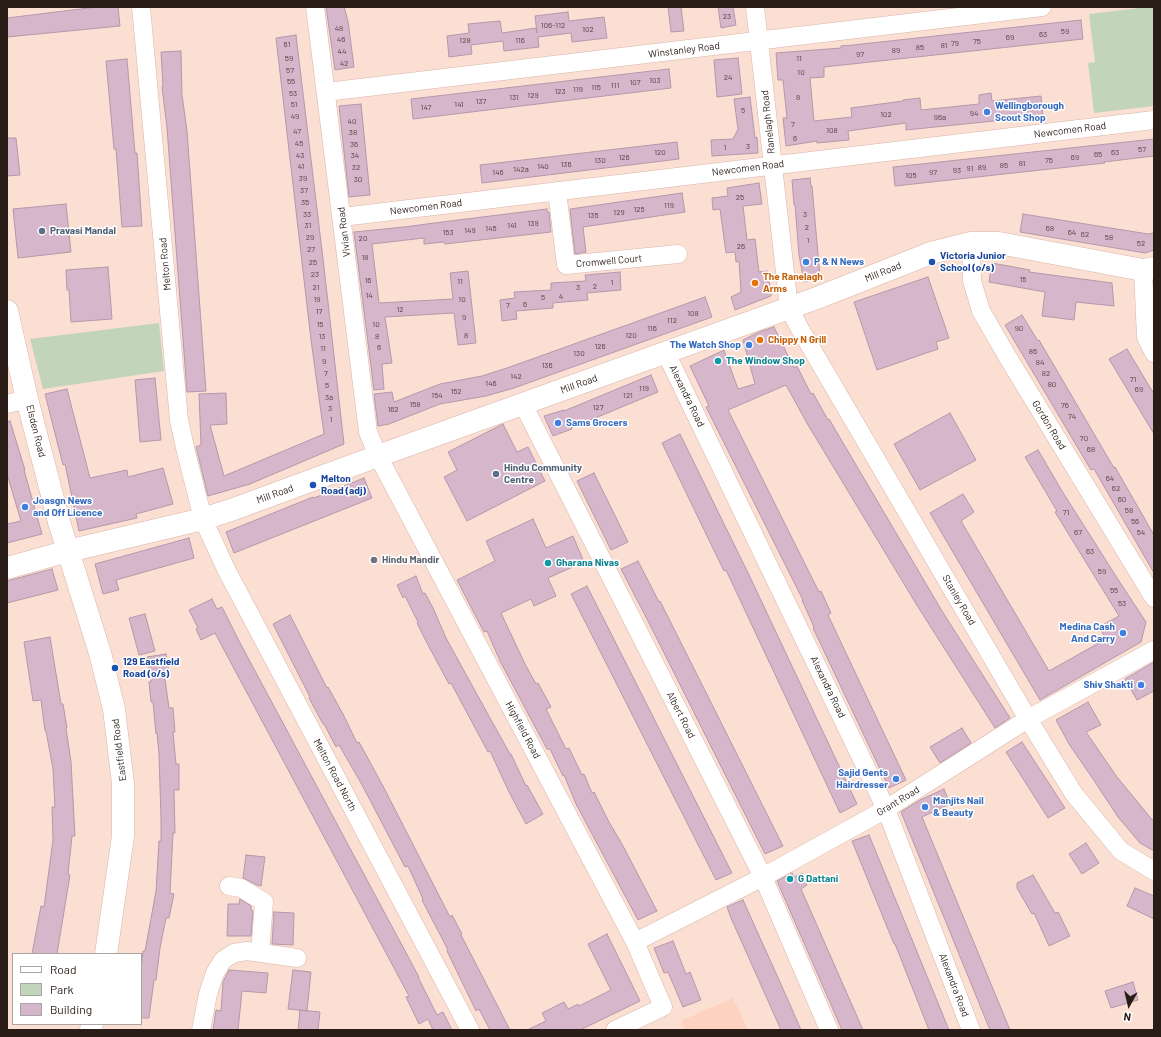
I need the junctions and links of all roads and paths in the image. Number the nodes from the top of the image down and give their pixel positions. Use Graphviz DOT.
graph roads {
  1 [pos="141,7"];
  2 [pos="315,7"];
  3 [pos="756,7"];
  4 [pos="1042,7"];
  5 [pos="759,41"];
  6 [pos="326,92"];
  7 [pos="1154,120"];
  8 [pos="773,165"];
  9 [pos="558,191"];
  10 [pos="342,217"];
  11 [pos="971,243"];
  12 [pos="678,254"];
  13 [pos="1148,269"];
  14 [pos="789,308"];
  15 [pos="7,311"];
  16 [pos="666,353"];
  17 [pos="1154,353"];
  18 [pos="17,401"];
  19 [pos="523,404"];
  20 [pos="378,456"];
  21 [pos="203,519"];
  22 [pos="68,551"];
  23 [pos="7,568"];
  24 [pos="1154,598"];
  25 [pos="1154,650"];
  26 [pos="1028,719"];
  27 [pos="886,809"];
  28 [pos="1154,871"];
  29 [pos="763,877"];
  30 [pos="229,886"];
  31 [pos="635,942"];
  32 [pos="106,953"];
  33 [pos="260,953"];
  34 [pos="297,958"];
  35 [pos="201,1030"];
  36 [pos="470,1030"];
  37 [pos="615,1030"];
  38 [pos="829,1030"];
  39 [pos="972,1030"];
  1 -- 21 [label="street, Melton Road"];
  2 -- 6 [label="street, Vivian Road"];
  3 -- 5 [label="street, Ranelagh Road"];
  4 -- 5 [label="street, Winstanley Road"];
  5 -- 6 [label="street, Winstanley Road"];
  5 -- 8 [label="street, Ranelagh Road"];
  6 -- 10 [label="street, Vivian Road"];
  7 -- 8 [label="street, Newcomen Road"];
  8 -- 9 [label="street, Newcomen Road"];
  8 -- 14 [label="street, Ranelagh Road"];
  9 -- 10 [label="street, Newcomen Road"];
  9 -- 12 [label="street, Cromwell Court"];
  10 -- 20 [label="street, Vivian Road"];
  11 -- 13 [label="street, Mill Road"];
  11 -- 14 [label="street, Mill Road"];
  11 -- 24 [label="street, Gordon Road"];
  13 -- 17 [label="street"];
  14 -- 16 [label="street, Mill Road"];
  14 -- 26 [label="street, Stanley Road"];
  15 -- 18 [label="street, Elsden Road"];
  16 -- 19 [label="street, Mill Road"];
  16 -- 27 [label="street, Alexandra Road"];
  18 -- 22 [label="street, Elsden Road"];
  19 -- 20 [label="street, Mill Road"];
  19 -- 29 [label="street, Albert Road"];
  20 -- 21 [label="street, Mill Road"];
  20 -- 31 [label="street, Highfield Road"];
  21 -- 22 [label="street, Mill Road"];
  21 -- 36 [label="street, Melton Road North"];
  22 -- 23 [label="street, Mill Road"];
  22 -- 32 [label="street, Eastfield Road"];
  25 -- 26 [label="street, Grant Road"];
  26 -- 27 [label="street, Grant Road"];
  26 -- 28 [label="street, Stanley Road"];
  27 -- 29 [label="street, Grant Road"];
  27 -- 39 [label="street, Alexandra Road"];
  29 -- 31 [label="street, Grant Road"];
  29 -- 38 [label="street, Albert Road"];
  30 -- 33 [label="street"];
  31 -- 37 [label="street, Highfield Road"];
  33 -- 34 [label="street"];
  33 -- 35 [label="street"];
}
